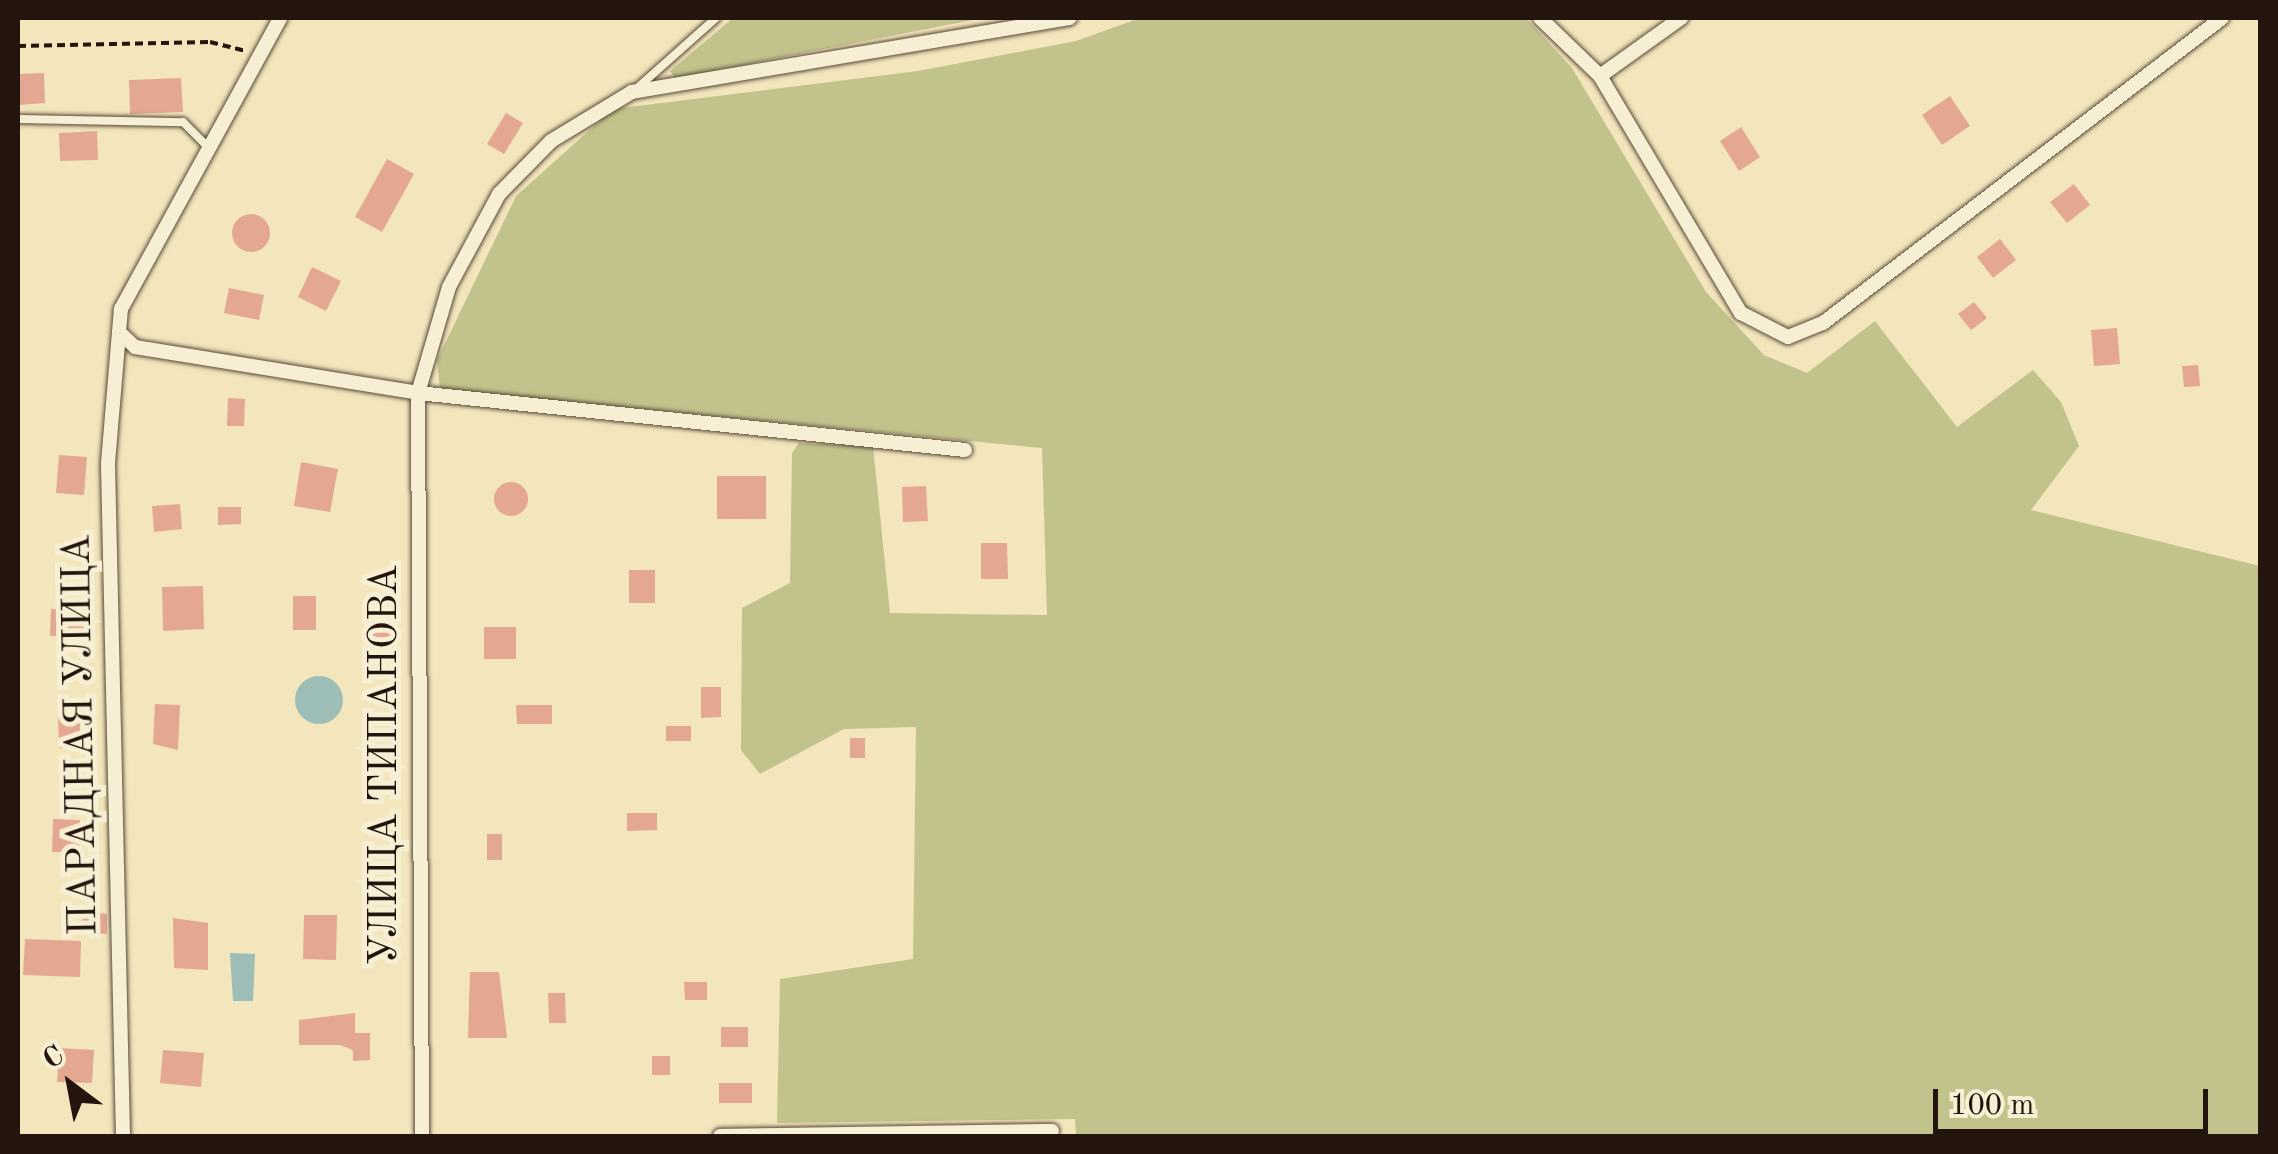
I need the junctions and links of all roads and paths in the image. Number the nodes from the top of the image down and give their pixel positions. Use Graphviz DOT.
graph roads {
  1 [pos="280,18"];
  2 [pos="716,18"];
  3 [pos="1070,18"];
  4 [pos="1540,18"];
  5 [pos="1681,18"];
  6 [pos="2222,18"];
  7 [pos="18,46"];
  8 [pos="263,54"];
  9 [pos="1600,76"];
  10 [pos="632,92"];
  11 [pos="20,119"];
  12 [pos="209,150"];
  13 [pos="119,332"];
  14 [pos="418,393"];
  15 [pos="965,450"];
  16 [pos="1052,1131"];
  17 [pos="123,1136"];
  18 [pos="422,1136"];
  19 [pos="720,1136"];
  1 -- 8 [label="street, ПАРАДНАЯ УЛИЦА"];
  2 -- 10 [label="lane"];
  3 -- 10 [label="street"];
  4 -- 9 [label="street"];
  5 -- 9 [label="street"];
  6 -- 9 [label="street"];
  7 -- 8 [label="path"];
  8 -- 12 [label="street, ПАРАДНАЯ УЛИЦА"];
  10 -- 14 [label="street, УЛИЦА ТИПАНОВА"];
  11 -- 12 [label="lane"];
  12 -- 13 [label="street, ПАРАДНАЯ УЛИЦА"];
  13 -- 14 [label="street"];
  13 -- 17 [label="street, ПАРАДНАЯ УЛИЦА"];
  14 -- 15 [label="street"];
  14 -- 18 [label="street, УЛИЦА ТИПАНОВА"];
  16 -- 19 [label="street"];
}
